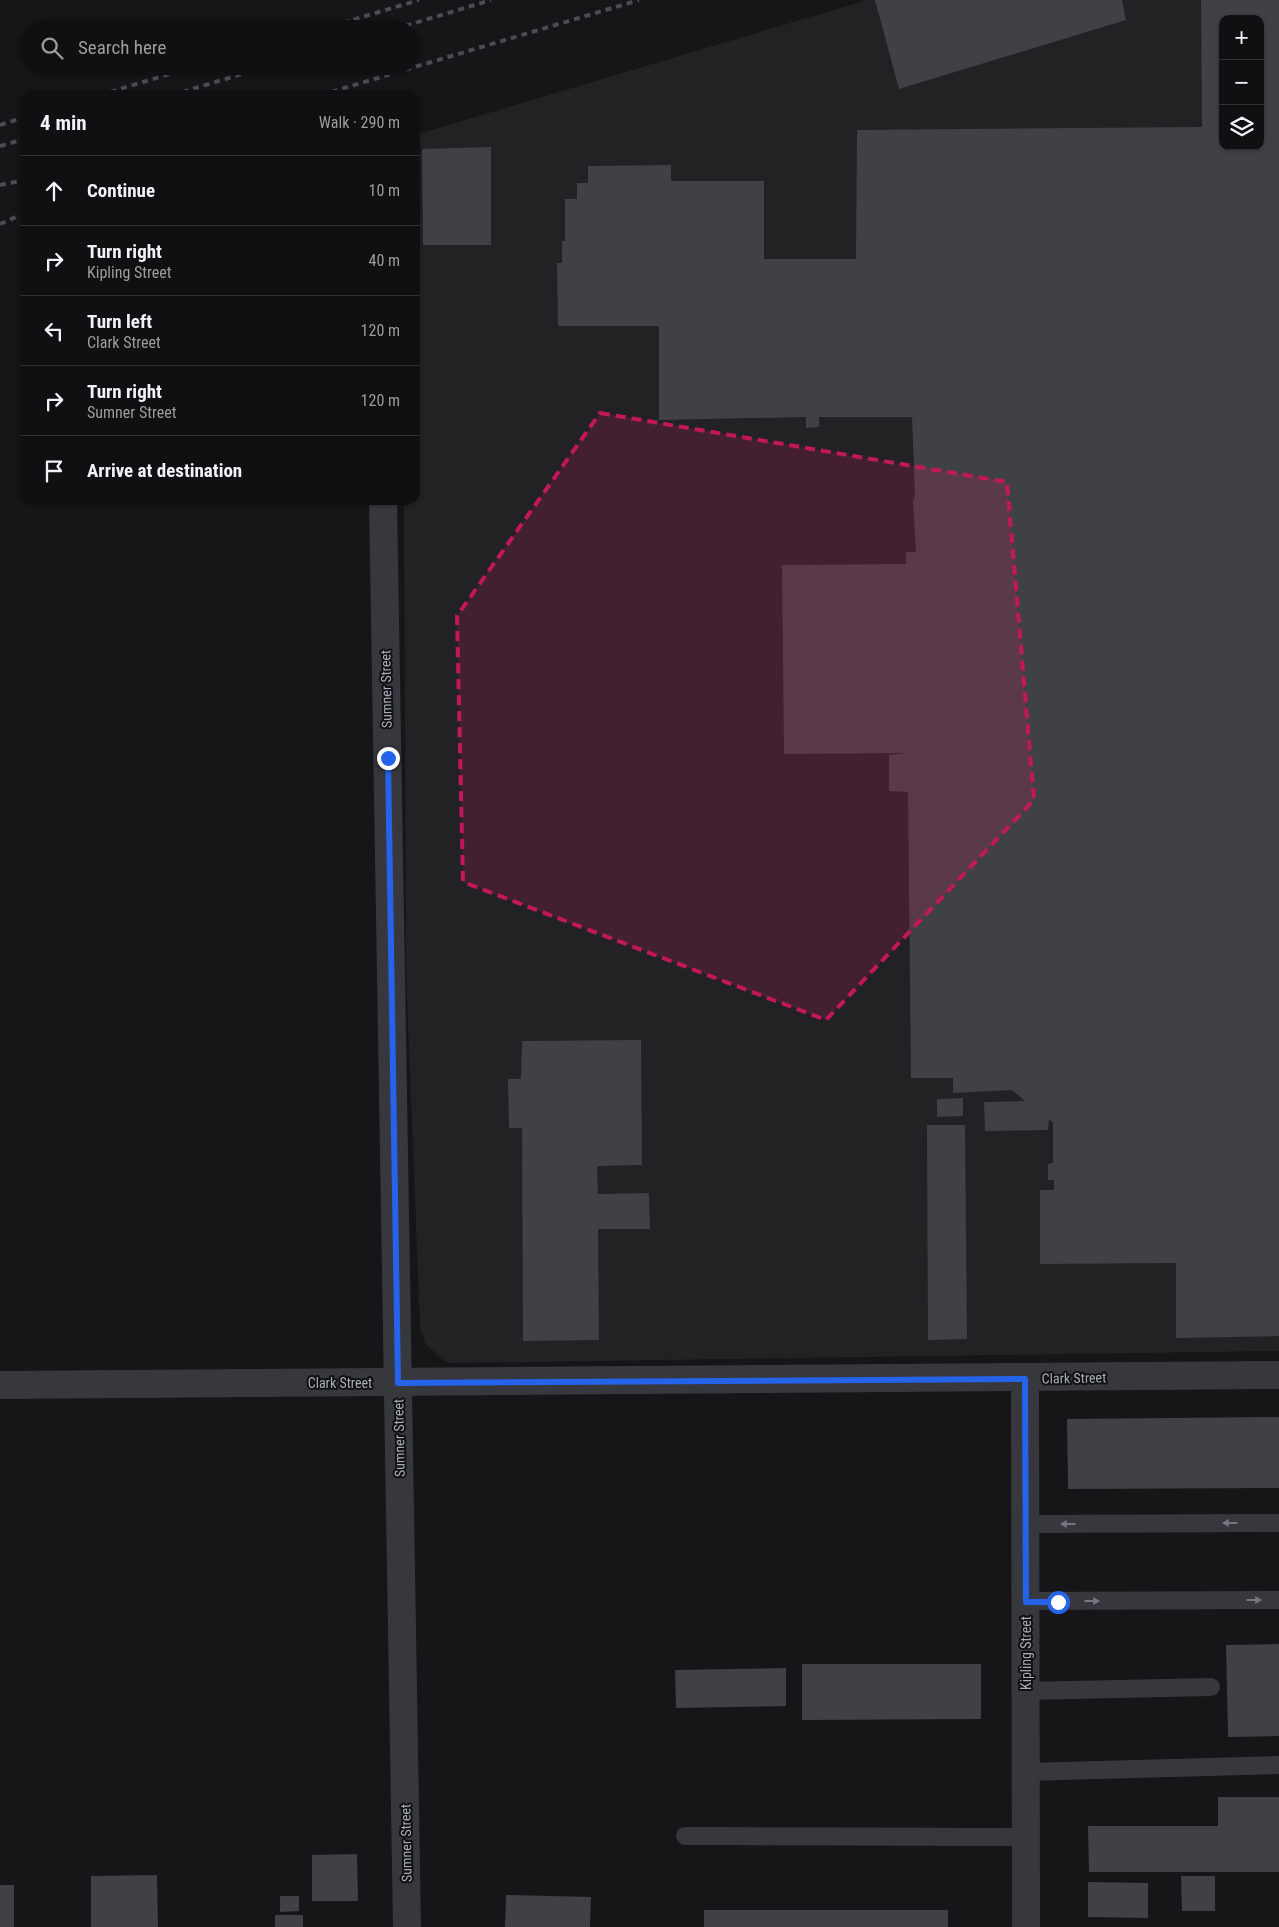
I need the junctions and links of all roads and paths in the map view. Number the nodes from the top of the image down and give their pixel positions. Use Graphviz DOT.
graph roads {
  1 [pos="383,505"];
  2 [pos="1279,1375"];
  3 [pos="1025,1379"];
  4 [pos="398,1383"];
  5 [pos="0,1385"];
  6 [pos="1279,1523"];
  7 [pos="1026,1524"];
  8 [pos="1279,1600"];
  9 [pos="1026,1602"];
  10 [pos="1211,1687"];
  11 [pos="1026,1691"];
  12 [pos="1279,1765"];
  13 [pos="1026,1772"];
  14 [pos="685,1836"];
  15 [pos="1026,1838"];
  16 [pos="407,1927"];
  17 [pos="1026,1927"];
  1 -- 4 [label="street, Sumner Street"];
  2 -- 3 [label="street, Clark Street"];
  3 -- 4 [label="street, Clark Street"];
  3 -- 7 [label="street, Kipling Street"];
  4 -- 5 [label="street, Clark Street"];
  4 -- 16 [label="street, Sumner Street"];
  6 -- 7 [label="lane, one-way"];
  7 -- 9 [label="street, Kipling Street"];
  9 -- 8 [label="lane, one-way"];
  9 -- 11 [label="street, Kipling Street"];
  10 -- 11 [label="lane"];
  11 -- 13 [label="street, Kipling Street"];
  12 -- 13 [label="lane"];
  13 -- 15 [label="street, Kipling Street"];
  14 -- 15 [label="lane"];
  15 -- 17 [label="street, Kipling Street"];
}
